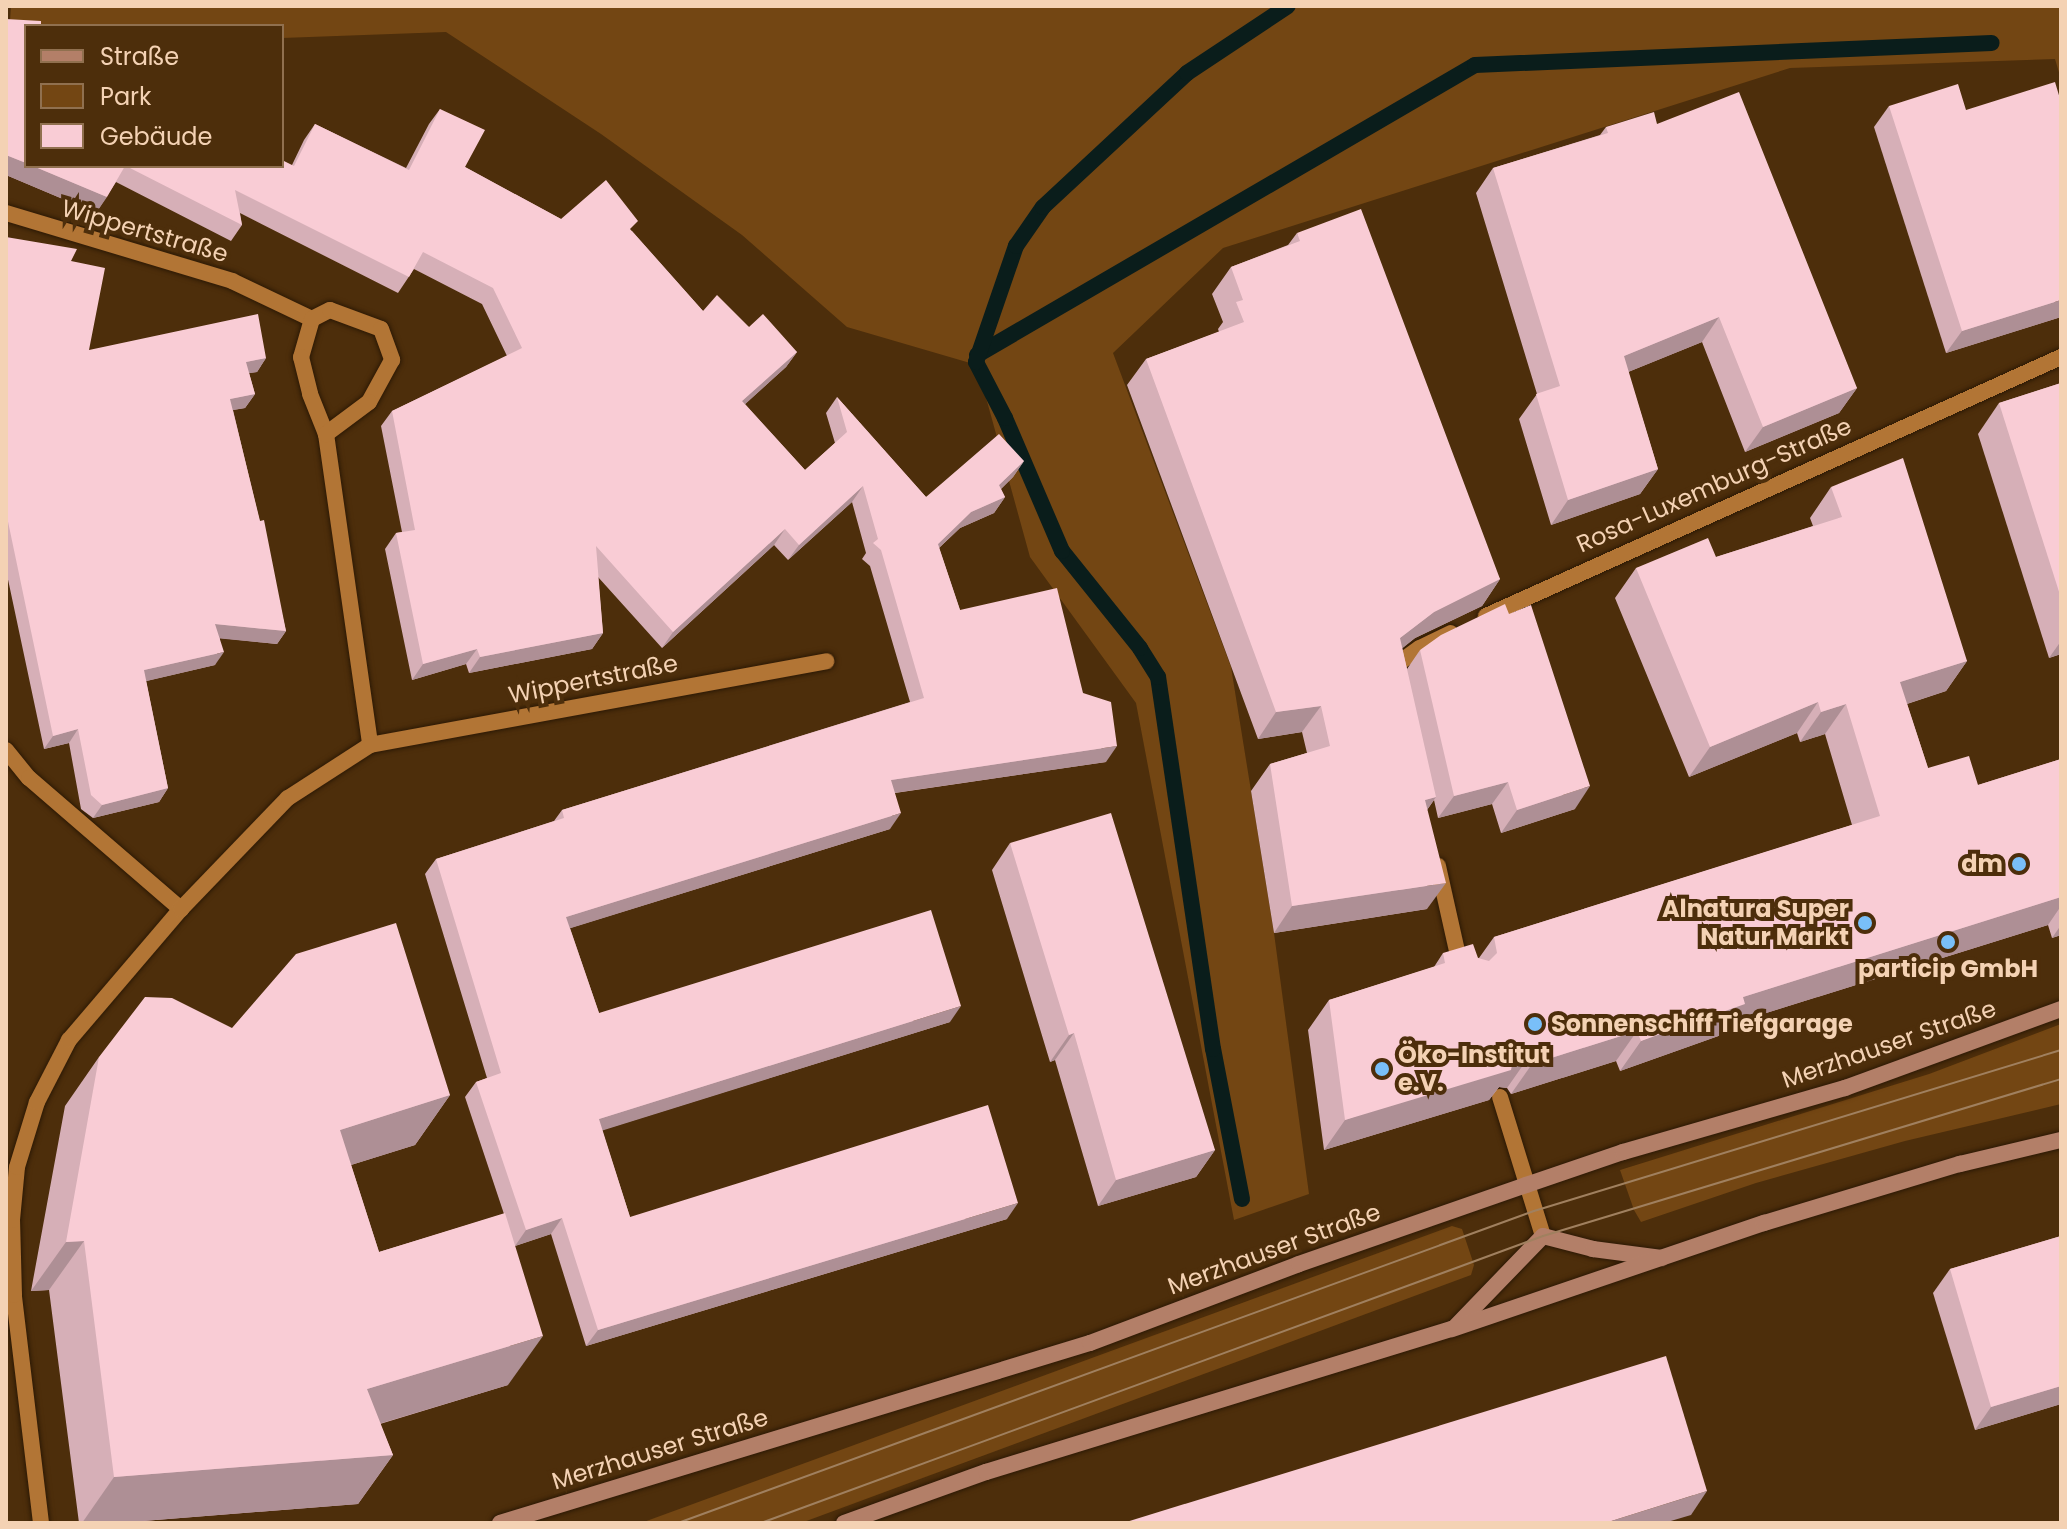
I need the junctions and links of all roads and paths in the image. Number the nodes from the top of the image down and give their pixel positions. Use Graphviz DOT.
graph roads {
  1 [pos="6,213"];
  2 [pos="312,319"];
  3 [pos="2061,357"];
  4 [pos="326,434"];
  5 [pos="826,661"];
  6 [pos="1394,676"];
  7 [pos="370,745"];
  8 [pos="6,750"];
  9 [pos="1434,849"];
  10 [pos="181,909"];
  11 [pos="1465,981"];
  12 [pos="2061,1009"];
  13 [pos="1500,1097"];
  14 [pos="2061,1140"];
  15 [pos="1526,1185"];
  16 [pos="1543,1236"];
  17 [pos="1664,1258"];
  18 [pos="1452,1329"];
  19 [pos="41,1523"];
  20 [pos="500,1523"];
  21 [pos="844,1523"];
  1 -- 2 [label="street, Wippertstraße"];
  2 -- 4 [label="street"];
  2 -- 4 [label="street, Wippertstraße"];
  3 -- 6 [label="street, Rosa-Luxemburg-Straße"];
  4 -- 7 [label="street"];
  5 -- 7 [label="street, Wippertstraße"];
  7 -- 10 [label="street, Wippertstraße"];
  8 -- 10 [label="street"];
  9 -- 11 [label="street"];
  10 -- 19 [label="street, Wippertstraße"];
  12 -- 15 [label="main road, Merzhauser Straße"];
  13 -- 15 [label="street"];
  14 -- 17 [label="main road"];
  15 -- 16 [label="street"];
  15 -- 20 [label="main road, Merzhauser Straße"];
  16 -- 17 [label="main road"];
  16 -- 18 [label="main road"];
  17 -- 18 [label="main road"];
  18 -- 21 [label="main road"];
}
